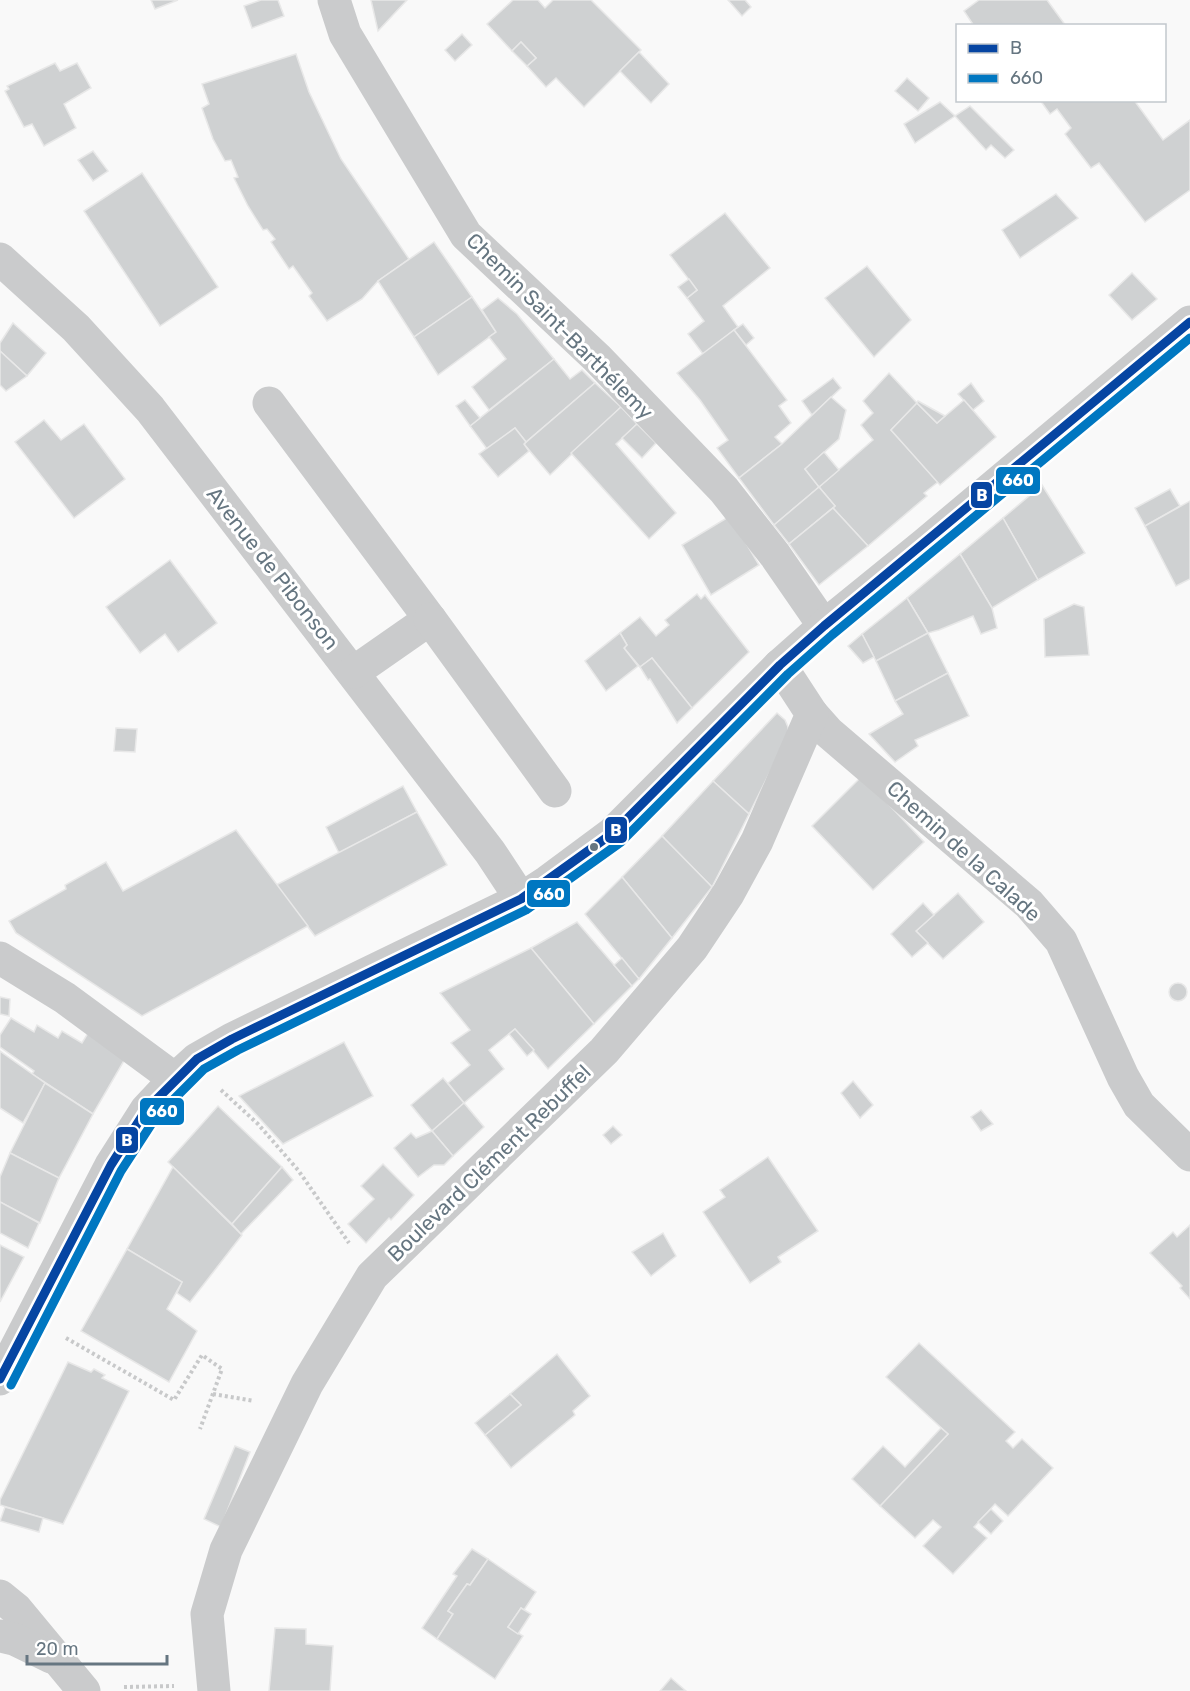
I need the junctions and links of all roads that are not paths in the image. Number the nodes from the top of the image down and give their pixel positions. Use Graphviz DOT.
graph roads {
  1 [pos="334,0"];
  2 [pos="0,259"];
  3 [pos="1190,322"];
  4 [pos="269,403"];
  5 [pos="430,619"];
  6 [pos="824,626"];
  7 [pos="780,665"];
  8 [pos="354,672"];
  9 [pos="812,714"];
  10 [pos="555,791"];
  11 [pos="521,899"];
  12 [pos="0,958"];
  13 [pos="175,1079"];
  14 [pos="1190,1155"];
  15 [pos="0,1379"];
  16 [pos="0,1596"];
  17 [pos="0,1636"];
  18 [pos="61,1664"];
  19 [pos="199,1688"];
  20 [pos="84,1691"];
  1 -- 6 [label="street, Chemin Saint-Barthélemy"];
  2 -- 8 [label="street, Avenue de Pibonson"];
  3 -- 6 [label="street"];
  4 -- 5 [label="street"];
  5 -- 8 [label="street"];
  5 -- 10 [label="street"];
  6 -- 7 [label="street"];
  7 -- 9 [label="street"];
  7 -- 11 [label="street"];
  8 -- 11 [label="street, Avenue de Pibonson"];
  9 -- 14 [label="street, Chemin de la Calade"];
  9 -- 19 [label="street, Boulevard Clément Rebuffel"];
  11 -- 13 [label="street"];
  12 -- 13 [label="street"];
  13 -- 15 [label="street"];
  16 -- 18 [label="street"];
  17 -- 18 [label="street"];
  18 -- 20 [label="street"];
}
